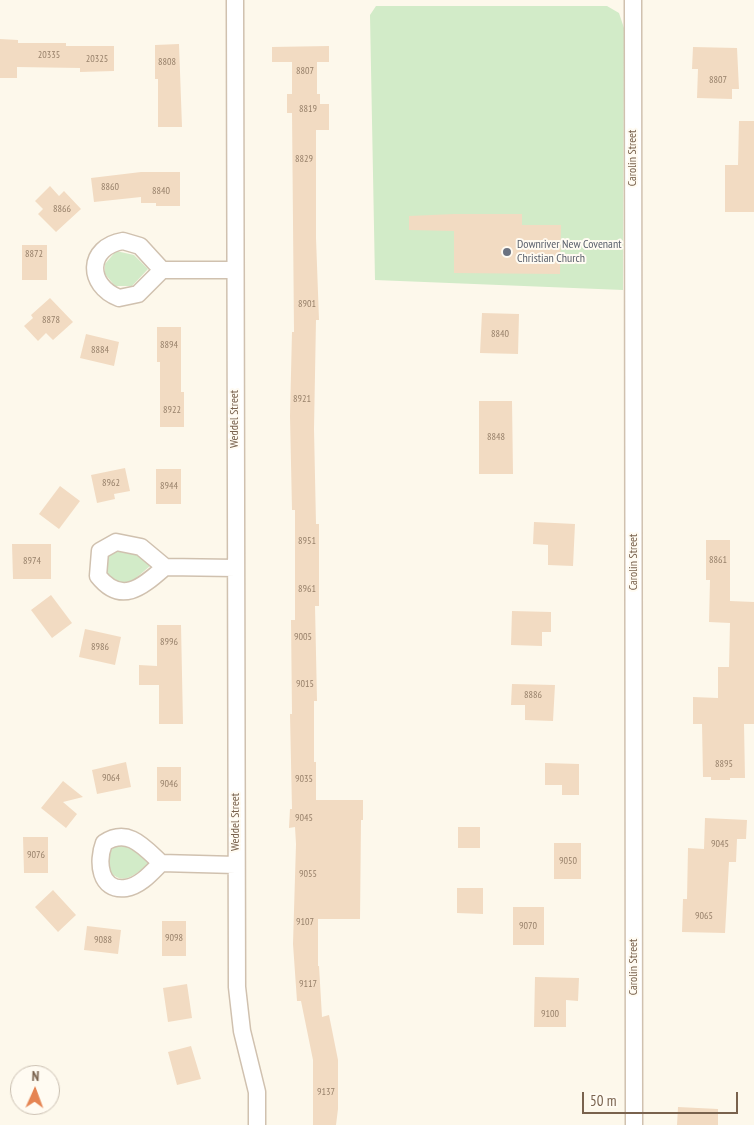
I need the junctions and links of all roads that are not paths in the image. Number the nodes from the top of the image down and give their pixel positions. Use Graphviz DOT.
graph roads {
  1 [pos="235,0"];
  2 [pos="633,0"];
  3 [pos="162,270"];
  4 [pos="235,270"];
  5 [pos="165,567"];
  6 [pos="236,568"];
  7 [pos="160,863"];
  8 [pos="236,865"];
  9 [pos="257,1125"];
  10 [pos="634,1125"];
  1 -- 4 [label="street, Weddel Street"];
  2 -- 10 [label="street, Carolin Street"];
  3 -- 4 [label="street"];
  4 -- 6 [label="street, Weddel Street"];
  5 -- 6 [label="street"];
  6 -- 8 [label="street, Weddel Street"];
  7 -- 8 [label="street, Weddel Street"];
  8 -- 9 [label="street, Weddel Street"];
}
